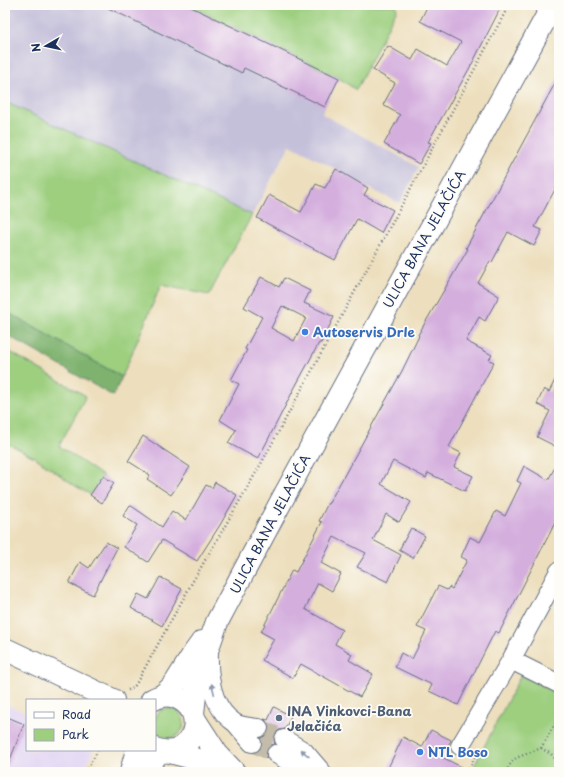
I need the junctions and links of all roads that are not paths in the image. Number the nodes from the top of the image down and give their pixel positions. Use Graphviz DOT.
graph roads {
  1 [pos="553,5"];
  2 [pos="559,571"];
  3 [pos="217,622"];
  4 [pos="210,644"];
  5 [pos="5,649"];
  6 [pos="511,660"];
  7 [pos="559,684"];
  8 [pos="118,694"];
  9 [pos="157,698"];
  10 [pos="222,710"];
  11 [pos="194,716"];
  12 [pos="256,735"];
  13 [pos="460,746"];
  14 [pos="137,751"];
  15 [pos="162,751"];
  16 [pos="131,772"];
  17 [pos="143,772"];
  18 [pos="228,772"];
  19 [pos="234,772"];
  20 [pos="306,772"];
  21 [pos="322,772"];
  1 -- 3 [label="main road, ULICA BANA JELAČIĆA"];
  2 -- 6 [label="street"];
  3 -- 4 [label="main road, ULICA BANA JELAČIĆA"];
  3 -- 9 [label="main road, ULICA BANA JELAČIĆA"];
  10 -- 4 [label="street, one-way"];
  4 -- 11 [label="main road, ULICA BANA JELAČIĆA"];
  5 -- 8 [label="main road"];
  6 -- 7 [label="street"];
  6 -- 13 [label="street"];
  9 -- 11 [label="main road, ULICA BANA JELAČIĆA"];
  10 -- 11 [label="street"];
  10 -- 12 [label="street"];
  11 -- 15 [label="main road, ULICA BANA JELAČIĆA"];
  11 -- 19 [label="main road"];
  14 -- 16 [label="main road"];
  15 -- 17 [label="main road, ULICA BANA JELAČIĆA"];
  15 -- 18 [label="main road"];
  21 -- 20 [label="street, one-way"];
}
